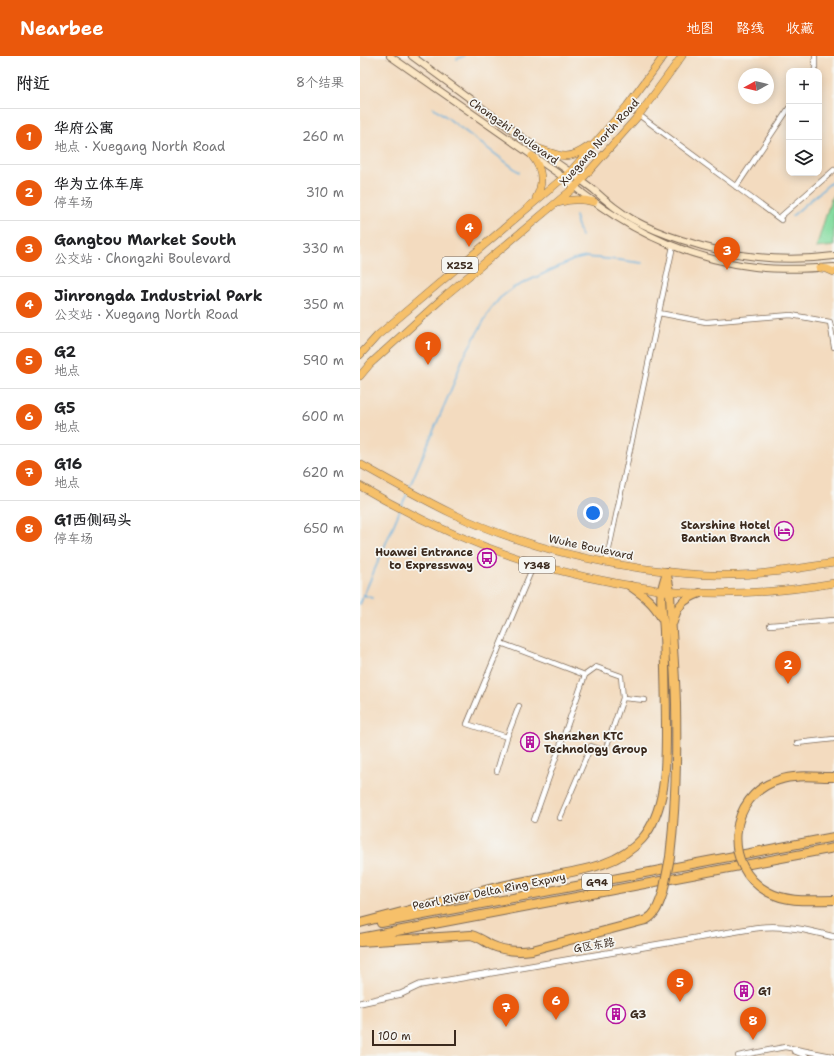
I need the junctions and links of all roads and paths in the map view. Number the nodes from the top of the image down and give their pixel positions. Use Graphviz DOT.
graph roads {
  1 [pos="390,56"];
  2 [pos="412,56"];
  3 [pos="664,56"];
  4 [pos="682,56"];
  5 [pos="815,56"];
  6 [pos="815,68"];
  7 [pos="786,112"];
  8 [pos="639,115"];
  9 [pos="597,140"];
  10 [pos="537,148"];
  11 [pos="532,156"];
  12 [pos="834,170"];
  13 [pos="570,172"];
  14 [pos="563,177"];
  15 [pos="581,180"];
  16 [pos="575,187"];
  17 [pos="736,187"];
  18 [pos="533,202"];
  19 [pos="594,202"];
  20 [pos="550,207"];
  21 [pos="673,246"];
  22 [pos="834,256"];
  23 [pos="834,267"];
  24 [pos="820,268"];
  25 [pos="834,272"];
  26 [pos="659,313"];
  27 [pos="834,346"];
  28 [pos="360,355"];
  29 [pos="360,376"];
  30 [pos="360,464"];
  31 [pos="360,486"];
  32 [pos="606,563"];
  33 [pos="834,563"];
  34 [pos="534,564"];
  35 [pos="667,572"];
  36 [pos="834,583"];
  37 [pos="630,586"];
  38 [pos="666,591"];
  39 [pos="700,593"];
  40 [pos="834,620"];
  41 [pos="770,625"];
  42 [pos="668,629"];
  43 [pos="501,642"];
  44 [pos="585,675"];
  45 [pos="623,698"];
  46 [pos="644,700"];
  47 [pos="519,706"];
  48 [pos="666,719"];
  49 [pos="676,719"];
  50 [pos="507,737"];
  51 [pos="834,739"];
  52 [pos="797,743"];
  53 [pos="497,771"];
  54 [pos="834,777"];
  55 [pos="560,818"];
  56 [pos="534,820"];
  57 [pos="834,836"];
  58 [pos="834,848"];
  59 [pos="834,900"];
  60 [pos="360,923"];
  61 [pos="360,927"];
  62 [pos="834,937"];
  63 [pos="360,938"];
  64 [pos="360,942"];
  65 [pos="360,1003"];
  66 [pos="785,1048"];
  67 [pos="738,1056"];
  68 [pos="806,1056"];
  69 [pos="832,1056"];
  1 -- 11 [label="main road, Chongzhi Boulevard"];
  2 -- 10 [label="main road, Chongzhi Boulevard"];
  3 -- 9 [label="main road, Xuegang North Road / X252"];
  4 -- 8 [label="main road, Xuegang North Road / X252"];
  5 -- 6 [label="street"];
  7 -- 17 [label="street"];
  8 -- 15 [label="main road, Xuegang North Road / X252"];
  8 -- 17 [label="street"];
  9 -- 10 [label="main road"];
  9 -- 13 [label="main road, Xuegang North Road / X252"];
  10 -- 13 [label="main road, Chongzhi Boulevard"];
  11 -- 14 [label="main road, Chongzhi Boulevard"];
  11 -- 18 [label="main road"];
  12 -- 17 [label="street"];
  13 -- 14 [label="main road, Xuegang North Road / X252"];
  13 -- 15 [label="main road, Chongzhi Boulevard"];
  14 -- 16 [label="main road, Chongzhi Boulevard"];
  14 -- 18 [label="main road, Xuegang North Road / X252"];
  15 -- 16 [label="main road, Xuegang North Road / X252"];
  15 -- 22 [label="main road, Chongzhi Boulevard"];
  16 -- 19 [label="main road, Chongzhi Boulevard"];
  16 -- 20 [label="main road, Xuegang North Road / X252"];
  18 -- 28 [label="main road, Xuegang North Road / X252"];
  19 -- 20 [label="main road"];
  19 -- 21 [label="main road, Chongzhi Boulevard"];
  20 -- 29 [label="main road, Xuegang North Road / X252"];
  21 -- 24 [label="main road, Chongzhi Boulevard"];
  21 -- 26 [label="street"];
  23 -- 24 [label="main road, Chongzhi Boulevard"];
  24 -- 25 [label="main road"];
  26 -- 27 [label="street"];
  26 -- 32 [label="street"];
  30 -- 32 [label="main road, Wuhe Boulevard / Y348"];
  31 -- 34 [label="main road, Y348"];
  32 -- 35 [label="main road, Wuhe Boulevard / Y348"];
  33 -- 35 [label="main road, Wuhe Boulevard / Y348"];
  34 -- 37 [label="main road, Y348"];
  34 -- 43 [label="street"];
  35 -- 38 [label="highway"];
  36 -- 39 [label="main road, Y348"];
  37 -- 38 [label="main road, Y348"];
  37 -- 42 [label="highway"];
  38 -- 39 [label="main road, Y348"];
  38 -- 42 [label="highway"];
  39 -- 42 [label="highway"];
  40 -- 41 [label="street"];
  42 -- 48 [label="highway"];
  42 -- 49 [label="highway"];
  43 -- 44 [label="street"];
  43 -- 50 [label="street"];
  44 -- 45 [label="street"];
  44 -- 56 [label="street"];
  45 -- 46 [label="street"];
  45 -- 55 [label="street"];
  47 -- 50 [label="street"];
  48 -- 49 [label="highway"];
  48 -- 60 [label="highway"];
  49 -- 64 [label="highway, bridge"];
  50 -- 53 [label="street"];
  51 -- 52 [label="street"];
  54 -- 59 [label="highway, bridge"];
  57 -- 61 [label="highway, Pearl River Delta Ring Expwy / G94"];
  58 -- 63 [label="highway, Pearl River Delta Ring Expwy / G94"];
  62 -- 65 [label="street, G区东路"];
  66 -- 67 [label="street"];
  66 -- 68 [label="street"];
  66 -- 69 [label="street"];
}
